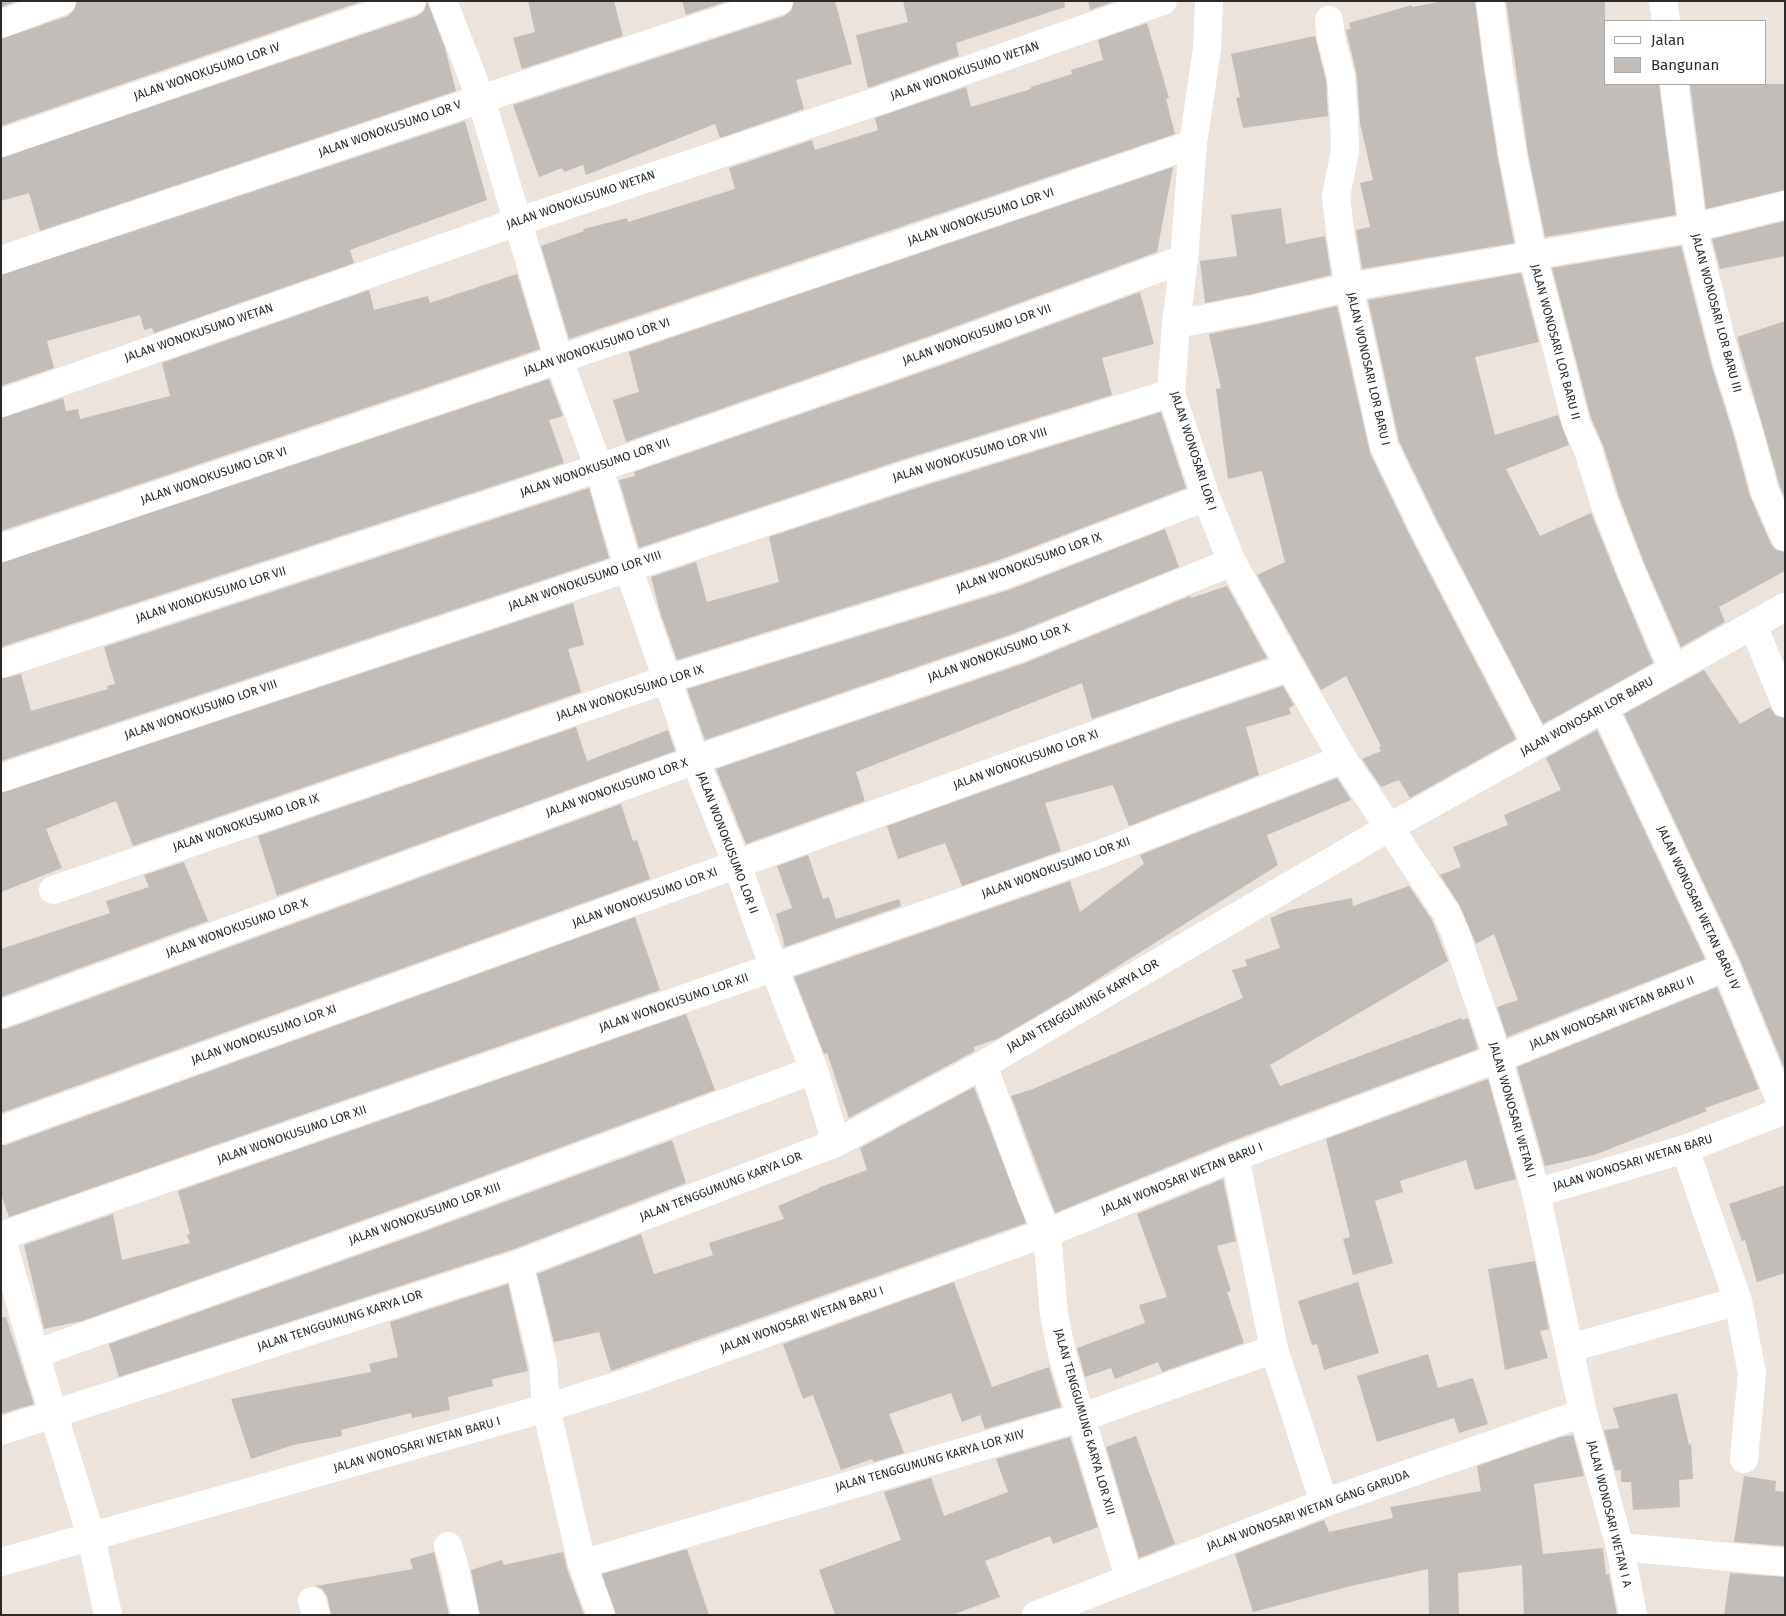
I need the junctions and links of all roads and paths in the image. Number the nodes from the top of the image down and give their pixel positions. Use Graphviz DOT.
graph roads {
  1 [pos="62,1"];
  2 [pos="412,1"];
  3 [pos="443,1"];
  4 [pos="779,1"];
  5 [pos="1163,1"];
  6 [pos="1210,1"];
  7 [pos="1490,1"];
  8 [pos="1663,1"];
  9 [pos="1329,20"];
  10 [pos="1666,20"];
  11 [pos="1,24"];
  12 [pos="1674,85"];
  13 [pos="481,99"];
  14 [pos="1,143"];
  15 [pos="1193,144"];
  16 [pos="1785,205"];
  17 [pos="517,222"];
  18 [pos="1693,228"];
  19 [pos="1533,256"];
  20 [pos="1184,259"];
  21 [pos="1,260"];
  22 [pos="1349,287"];
  23 [pos="1176,324"];
  24 [pos="559,360"];
  25 [pos="1171,393"];
  26 [pos="1,403"];
  27 [pos="599,468"];
  28 [pos="1206,497"];
  29 [pos="1785,537"];
  30 [pos="1,548"];
  31 [pos="1232,562"];
  32 [pos="628,567"];
  33 [pos="1785,607"];
  34 [pos="1753,626"];
  35 [pos="1,664"];
  36 [pos="1290,667"];
  37 [pos="1673,669"];
  38 [pos="668,679"];
  39 [pos="1785,703"];
  40 [pos="1604,708"];
  41 [pos="1536,745"];
  42 [pos="1343,759"];
  43 [pos="695,760"];
  44 [pos="1,778"];
  45 [pos="1390,827"];
  46 [pos="737,864"];
  47 [pos="53,890"];
  48 [pos="1726,967"];
  49 [pos="774,968"];
  50 [pos="1,1014"];
  51 [pos="1498,1058"];
  52 [pos="983,1065"];
  53 [pos="814,1070"];
  54 [pos="1785,1110"];
  55 [pos="1,1130"];
  56 [pos="836,1143"];
  57 [pos="1685,1149"];
  58 [pos="1235,1157"];
  59 [pos="1536,1193"];
  60 [pos="1046,1233"];
  61 [pos="1,1237"];
  62 [pos="519,1264"];
  63 [pos="1738,1301"];
  64 [pos="1570,1348"];
  65 [pos="1274,1350"];
  66 [pos="35,1354"];
  67 [pos="546,1408"];
  68 [pos="54,1413"];
  69 [pos="1583,1414"];
  70 [pos="1082,1417"];
  71 [pos="1,1431"];
  72 [pos="1744,1460"];
  73 [pos="1324,1504"];
  74 [pos="91,1536"];
  75 [pos="448,1546"];
  76 [pos="1620,1547"];
  77 [pos="1,1562"];
  78 [pos="1785,1562"];
  79 [pos="582,1564"];
  80 [pos="1129,1578"];
  81 [pos="1082,1606"];
  82 [pos="108,1615"];
  83 [pos="465,1615"];
  84 [pos="602,1615"];
  85 [pos="1036,1615"];
  86 [pos="1633,1615"];
  1 -- 11 [label="street"];
  2 -- 14 [label="street, JALAN WONOKUSUMO LOR IV"];
  3 -- 13 [label="street, JALAN WONOKUSUMO LOR II"];
  4 -- 13 [label="street, JALAN WONOKUSUMO LOR V"];
  5 -- 17 [label="street, JALAN WONOKUSUMO WETAN"];
  6 -- 15 [label="street, JALAN WONOSARI LOR I"];
  7 -- 19 [label="street, JALAN WONOSARI LOR BARU II"];
  8 -- 10 [label="street"];
  9 -- 22 [label="street, JALAN WONOSARI LOR BARU I"];
  12 -- 18 [label="street, JALAN WONOSARI LOR BARU III"];
  13 -- 17 [label="street, JALAN WONOKUSUMO LOR II"];
  13 -- 21 [label="street, JALAN WONOKUSUMO LOR V"];
  15 -- 20 [label="street, JALAN WONOSARI LOR I"];
  15 -- 24 [label="street, JALAN WONOKUSUMO LOR VI"];
  16 -- 18 [label="street"];
  17 -- 24 [label="street, JALAN WONOKUSUMO LOR II"];
  17 -- 26 [label="street, JALAN WONOKUSUMO WETAN"];
  18 -- 19 [label="street"];
  18 -- 29 [label="street, JALAN WONOSARI LOR BARU III"];
  19 -- 22 [label="street"];
  19 -- 37 [label="street, JALAN WONOSARI LOR BARU II"];
  20 -- 23 [label="street, JALAN WONOSARI LOR I"];
  20 -- 27 [label="street, JALAN WONOKUSUMO LOR VII"];
  22 -- 23 [label="street"];
  22 -- 41 [label="street, JALAN WONOSARI LOR BARU I"];
  23 -- 25 [label="street, JALAN WONOSARI LOR I"];
  24 -- 27 [label="street, JALAN WONOKUSUMO LOR II"];
  24 -- 30 [label="street, JALAN WONOKUSUMO LOR VI"];
  25 -- 28 [label="street, JALAN WONOSARI LOR I"];
  25 -- 32 [label="street, JALAN WONOKUSUMO LOR VIII"];
  27 -- 32 [label="street, JALAN WONOKUSUMO LOR II"];
  27 -- 35 [label="street, JALAN WONOKUSUMO LOR VII"];
  28 -- 31 [label="street, JALAN WONOSARI LOR I"];
  28 -- 38 [label="street, JALAN WONOKUSUMO LOR IX"];
  31 -- 36 [label="street, JALAN WONOSARI LOR I"];
  31 -- 43 [label="street, JALAN WONOKUSUMO LOR X"];
  32 -- 38 [label="street, JALAN WONOKUSUMO LOR II"];
  32 -- 44 [label="street, JALAN WONOKUSUMO LOR VIII"];
  33 -- 34 [label="street, JALAN WONOSARI LOR BARU"];
  34 -- 37 [label="street, JALAN WONOSARI LOR BARU"];
  34 -- 39 [label="street"];
  36 -- 42 [label="street, JALAN WONOSARI LOR I"];
  36 -- 46 [label="street, JALAN WONOKUSUMO LOR XI"];
  37 -- 40 [label="street, JALAN WONOSARI LOR BARU"];
  38 -- 43 [label="street, JALAN WONOKUSUMO LOR II"];
  38 -- 47 [label="street, JALAN WONOKUSUMO LOR IX"];
  40 -- 41 [label="street, JALAN WONOSARI LOR BARU"];
  40 -- 48 [label="street, JALAN WONOSARI WETAN BARU IV"];
  41 -- 45 [label="street, JALAN WONOSARI LOR BARU"];
  42 -- 45 [label="street, JALAN WONOSARI LOR I"];
  42 -- 49 [label="street, JALAN WONOKUSUMO LOR XII"];
  43 -- 46 [label="street, JALAN WONOKUSUMO LOR II"];
  43 -- 50 [label="street, JALAN WONOKUSUMO LOR X"];
  45 -- 51 [label="street, JALAN WONOSARI WETAN I"];
  45 -- 52 [label="street, JALAN TENGGUMUNG KARYA LOR"];
  46 -- 49 [label="street, JALAN WONOKUSUMO LOR II"];
  46 -- 55 [label="street, JALAN WONOKUSUMO LOR XI"];
  48 -- 51 [label="street, JALAN WONOSARI WETAN BARU II"];
  48 -- 54 [label="street, JALAN WONOSARI WETAN BARU IV"];
  49 -- 53 [label="street, JALAN WONOKUSUMO LOR II"];
  49 -- 61 [label="street, JALAN WONOKUSUMO LOR XII"];
  51 -- 58 [label="street, JALAN WONOSARI WETAN BARU I"];
  51 -- 59 [label="street, JALAN WONOSARI WETAN I"];
  52 -- 56 [label="street, JALAN TENGGUMUNG KARYA LOR"];
  52 -- 60 [label="street, JALAN TENGGUMUNG KARYA LOR XIII"];
  53 -- 56 [label="street, JALAN WONOKUSUMO LOR II"];
  53 -- 66 [label="street, JALAN WONOKUSUMO LOR XIII"];
  54 -- 57 [label="street, JALAN WONOSARI WETAN BARU"];
  56 -- 62 [label="street, JALAN TENGGUMUNG KARYA LOR"];
  57 -- 59 [label="street, JALAN WONOSARI WETAN BARU"];
  57 -- 63 [label="street"];
  58 -- 60 [label="street, JALAN WONOSARI WETAN BARU I"];
  58 -- 65 [label="street"];
  59 -- 64 [label="street, JALAN WONOSARI WETAN I"];
  60 -- 67 [label="street, JALAN WONOSARI WETAN BARU I"];
  60 -- 70 [label="street, JALAN TENGGUMUNG KARYA LOR XIII"];
  61 -- 66 [label="street"];
  62 -- 67 [label="street"];
  62 -- 68 [label="street, JALAN TENGGUMUNG KARYA LOR"];
  63 -- 64 [label="street"];
  63 -- 72 [label="street"];
  64 -- 69 [label="street, JALAN WONOSARI WETAN I"];
  65 -- 70 [label="street, JALAN TENGGUMUNG KARYA LOR XIIV"];
  65 -- 73 [label="street"];
  66 -- 68 [label="street"];
  67 -- 74 [label="street, JALAN WONOSARI WETAN BARU I"];
  67 -- 79 [label="street"];
  68 -- 71 [label="street, JALAN TENGGUMUNG KARYA LOR"];
  68 -- 74 [label="street"];
  69 -- 73 [label="street, JALAN WONOSARI WETAN GANG GARUDA"];
  69 -- 76 [label="street, JALAN WONOSARI WETAN I A"];
  70 -- 79 [label="street, JALAN TENGGUMUNG KARYA LOR XIIV"];
  70 -- 80 [label="street, JALAN TENGGUMUNG KARYA LOR XIII"];
  73 -- 80 [label="street, JALAN WONOSARI WETAN GANG GARUDA"];
  74 -- 77 [label="street, JALAN WONOSARI WETAN BARU I"];
  74 -- 82 [label="street"];
  75 -- 83 [label="street"];
  76 -- 78 [label="street"];
  76 -- 86 [label="street, JALAN WONOSARI WETAN I A"];
  79 -- 84 [label="street"];
  80 -- 81 [label="street, JALAN WONOSARI WETAN GANG GARUDA"];
  81 -- 85 [label="street, JALAN WONOSARI WETAN GANG GARUDA"];
}
